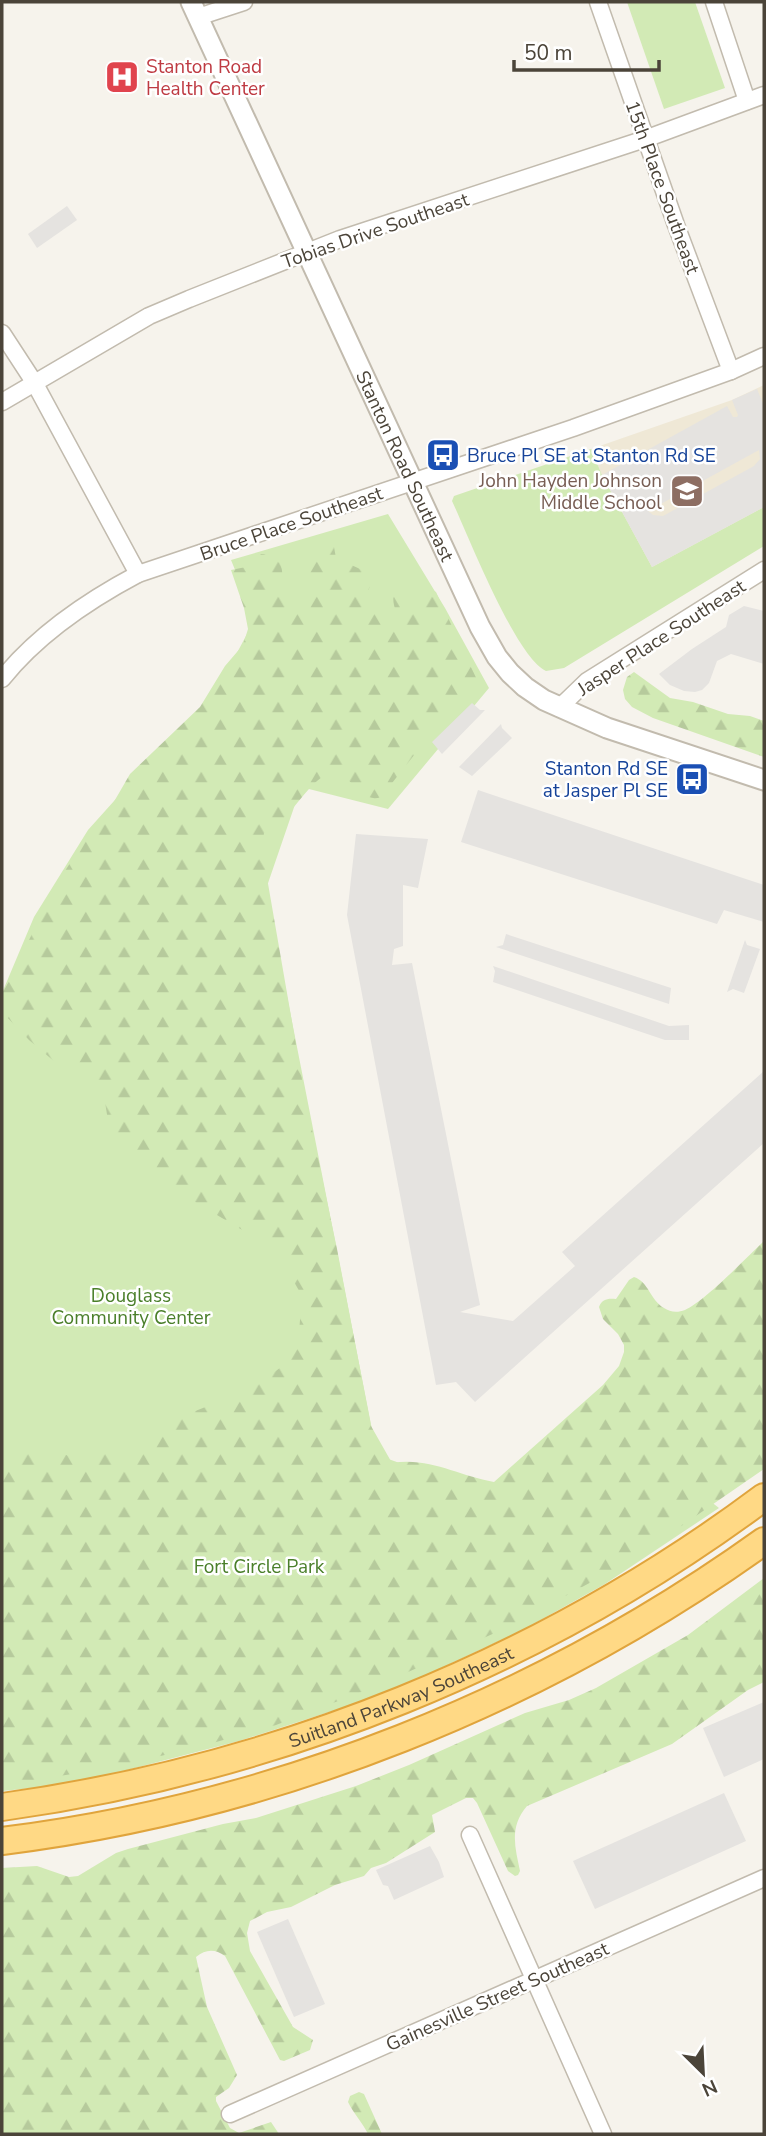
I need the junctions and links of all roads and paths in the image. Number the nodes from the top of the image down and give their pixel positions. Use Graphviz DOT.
graph roads {
  1 [pos="244,2"];
  2 [pos="598,2"];
  3 [pos="713,2"];
  4 [pos="195,9"];
  5 [pos="764,95"];
  6 [pos="747,101"];
  7 [pos="645,139"];
  8 [pos="307,252"];
  9 [pos="2,333"];
  10 [pos="764,356"];
  11 [pos="731,371"];
  12 [pos="34,382"];
  13 [pos="2,402"];
  14 [pos="414,482"];
  15 [pos="764,570"];
  16 [pos="138,574"];
  17 [pos="2,679"];
  18 [pos="559,708"];
  19 [pos="764,780"];
  20 [pos="764,1497"];
  21 [pos="764,1541"];
  22 [pos="2,1807"];
  23 [pos="470,1835"];
  24 [pos="2,1841"];
  25 [pos="764,1878"];
  26 [pos="534,1981"];
  27 [pos="230,2114"];
  28 [pos="603,2134"];
  1 -- 4 [label="street"];
  2 -- 7 [label="street, 15th Place Southeast"];
  3 -- 6 [label="street"];
  4 -- 8 [label="street, Stanton Road Southeast"];
  5 -- 6 [label="street, Tobias Drive Southeast"];
  6 -- 7 [label="street, Tobias Drive Southeast"];
  7 -- 8 [label="street, Tobias Drive Southeast"];
  7 -- 11 [label="street, 15th Place Southeast"];
  8 -- 12 [label="street, Tobias Drive Southeast"];
  8 -- 14 [label="street, Stanton Road Southeast"];
  9 -- 12 [label="street"];
  10 -- 11 [label="street, Bruce Place Southeast"];
  11 -- 14 [label="street, Bruce Place Southeast"];
  12 -- 13 [label="street, Tobias Drive Southeast"];
  12 -- 16 [label="street"];
  14 -- 16 [label="street, Bruce Place Southeast"];
  14 -- 18 [label="street, Stanton Road Southeast"];
  15 -- 18 [label="street, Jasper Place Southeast"];
  16 -- 17 [label="street, Bruce Place Southeast"];
  18 -- 19 [label="street, Stanton Road Southeast"];
  20 -- 22 [label="highway, Suitland Parkway Southeast"];
  21 -- 24 [label="highway, Suitland Parkway Southeast"];
  23 -- 26 [label="street"];
  25 -- 26 [label="street, Gainesville Street Southeast"];
  26 -- 27 [label="street, Gainesville Street Southeast"];
  26 -- 28 [label="street"];
}
